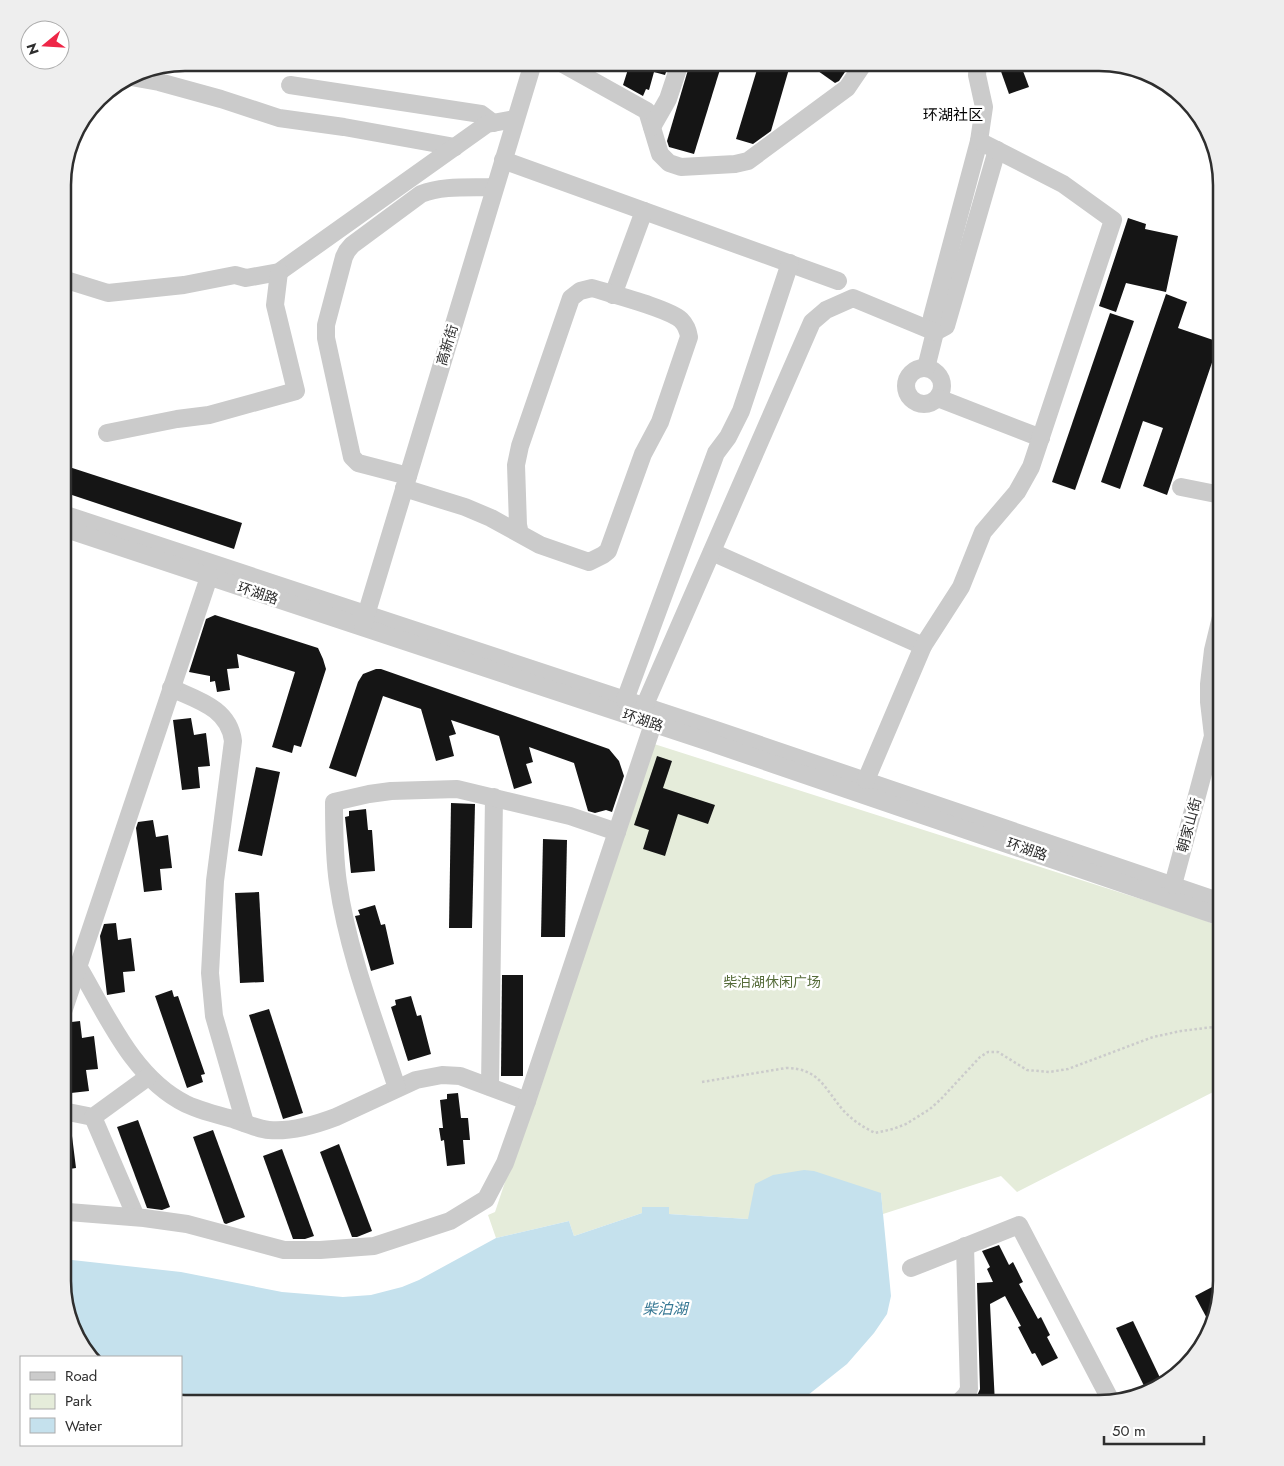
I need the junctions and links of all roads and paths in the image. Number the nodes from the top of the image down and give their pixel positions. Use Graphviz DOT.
graph roads {
  1 [pos="530,71"];
  2 [pos="577,71"];
  3 [pos="677,71"];
  4 [pos="859,71"];
  5 [pos="977,71"];
  6 [pos="160,75"];
  7 [pos="290,84"];
  8 [pos="515,119"];
  9 [pos="493,123"];
  10 [pos="652,127"];
  11 [pos="979,141"];
  12 [pos="454,148"];
  13 [pos="997,150"];
  14 [pos="503,160"];
  15 [pos="495,187"];
  16 [pos="644,211"];
  17 [pos="790,263"];
  18 [pos="279,272"];
  19 [pos="838,280"];
  20 [pos="71,281"];
  21 [pos="613,295"];
  22 [pos="935,332"];
  23 [pos="926,368"];
  24 [pos="938,398"];
  25 [pos="107,433"];
  26 [pos="1041,438"];
  27 [pos="406,482"];
  28 [pos="1181,487"];
  29 [pos="1213,493"];
  30 [pos="71,517"];
  31 [pos="71,531"];
  32 [pos="520,534"];
  33 [pos="712,552"];
  34 [pos="208,577"];
  35 [pos="364,621"];
  36 [pos="923,646"];
  37 [pos="1213,650"];
  38 [pos="171,688"];
  39 [pos="625,700"];
  40 [pos="646,716"];
  41 [pos="1213,736"];
  42 [pos="1213,736"];
  43 [pos="866,780"];
  44 [pos="494,797"];
  45 [pos="617,832"];
  46 [pos="1173,885"];
  47 [pos="1213,899"];
  48 [pos="1213,914"];
  49 [pos="78,966"];
  50 [pos="71,987"];
  51 [pos="1213,1027"];
  52 [pos="148,1077"];
  53 [pos="702,1082"];
  54 [pos="490,1087"];
  55 [pos="397,1088"];
  56 [pos="527,1101"];
  57 [pos="71,1113"];
  58 [pos="93,1117"];
  59 [pos="245,1123"];
  60 [pos="71,1212"];
  61 [pos="136,1217"];
  62 [pos="965,1246"];
  63 [pos="910,1268"];
  64 [pos="966,1395"];
  65 [pos="1107,1395"];
  1 -- 8 [label="street, 高新街"];
  2 -- 10 [label="street"];
  3 -- 10 [label="street"];
  4 -- 10 [label="street"];
  5 -- 11 [label="street"];
  6 -- 12 [label="street"];
  7 -- 9 [label="street"];
  8 -- 9 [label="street"];
  8 -- 14 [label="street, 高新街"];
  9 -- 12 [label="street"];
  11 -- 13 [label="street"];
  11 -- 22 [label="street"];
  12 -- 18 [label="street"];
  13 -- 22 [label="street"];
  13 -- 26 [label="street"];
  14 -- 15 [label="street, 高新街"];
  14 -- 16 [label="street"];
  15 -- 27 [label="street, 高新街"];
  15 -- 27 [label="street"];
  16 -- 17 [label="street"];
  16 -- 21 [label="street"];
  17 -- 19 [label="street"];
  17 -- 39 [label="street"];
  18 -- 20 [label="street"];
  18 -- 25 [label="street"];
  21 -- 32 [label="street"];
  21 -- 32 [label="street"];
  22 -- 23 [label="street"];
  22 -- 33 [label="street"];
  23 -- 24 [label="street"];
  23 -- 24 [label="street"];
  24 -- 26 [label="street"];
  26 -- 36 [label="street"];
  27 -- 32 [label="street"];
  27 -- 35 [label="street, 高新街"];
  28 -- 29 [label="street"];
  30 -- 35 [label="street, 环湖路"];
  31 -- 34 [label="street, 环湖路"];
  33 -- 36 [label="street"];
  33 -- 40 [label="street"];
  34 -- 35 [label="street, 环湖路"];
  34 -- 38 [label="street"];
  35 -- 39 [label="street, 环湖路"];
  35 -- 40 [label="street, 环湖路"];
  36 -- 43 [label="street"];
  37 -- 42 [label="street, 朝家山街"];
  38 -- 49 [label="street"];
  38 -- 59 [label="street"];
  39 -- 40 [label="street, 环湖路"];
  40 -- 43 [label="street, 环湖路"];
  40 -- 45 [label="street"];
  40 -- 48 [label="street, 环湖路"];
  41 -- 46 [label="street, 朝家山街"];
  43 -- 46 [label="street, 环湖路"];
  44 -- 45 [label="street"];
  44 -- 54 [label="street"];
  44 -- 55 [label="street"];
  45 -- 56 [label="street"];
  46 -- 47 [label="street, 环湖路"];
  49 -- 50 [label="street"];
  49 -- 52 [label="street"];
  51 -- 53 [label="path"];
  52 -- 58 [label="street"];
  52 -- 59 [label="street"];
  54 -- 55 [label="street"];
  54 -- 56 [label="street"];
  55 -- 59 [label="street"];
  56 -- 61 [label="street"];
  57 -- 58 [label="street"];
  58 -- 61 [label="street"];
  60 -- 61 [label="street"];
  62 -- 63 [label="street"];
  62 -- 64 [label="street"];
  62 -- 65 [label="street"];
}
